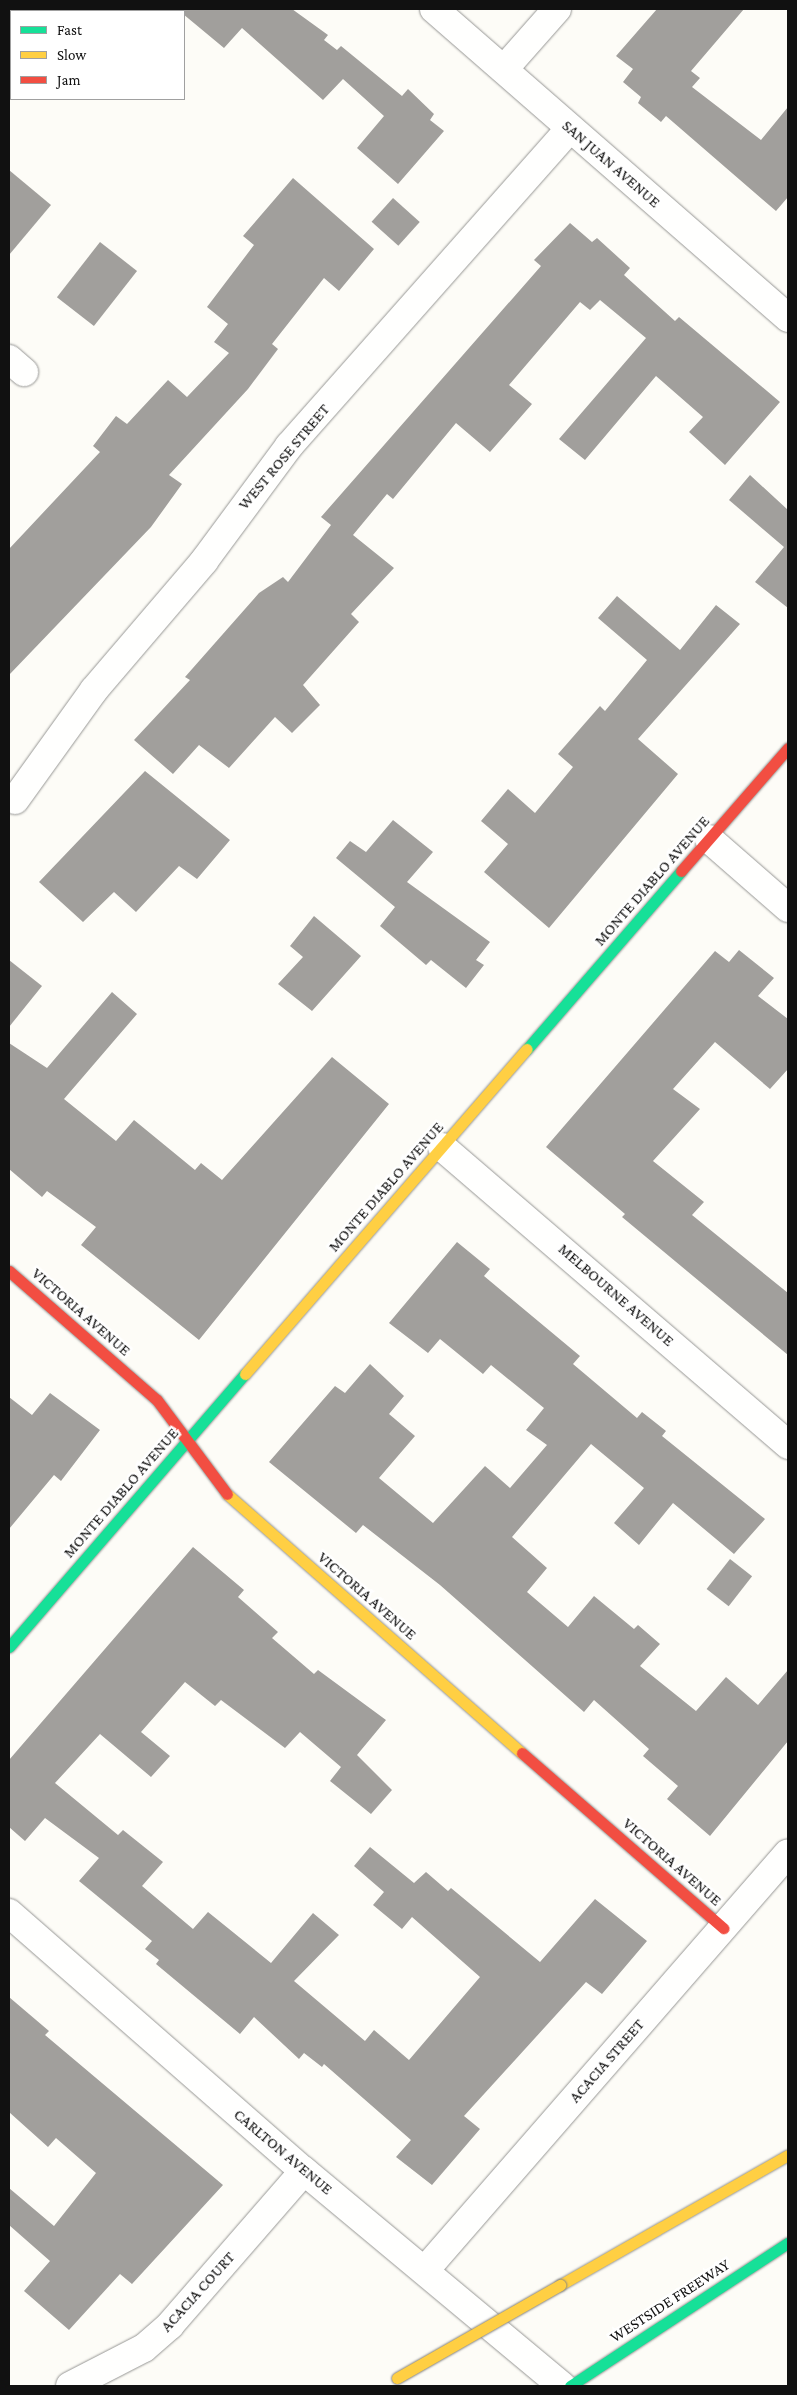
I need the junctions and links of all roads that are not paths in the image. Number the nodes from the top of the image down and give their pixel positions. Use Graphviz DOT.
graph roads {
  1 [pos="434,9"];
  2 [pos="557,9"];
  3 [pos="504,70"];
  4 [pos="570,128"];
  5 [pos="788,318"];
  6 [pos="788,748"];
  7 [pos="15,800"];
  8 [pos="709,839"];
  9 [pos="788,908"];
  10 [pos="442,1147"];
  11 [pos="9,1270"];
  12 [pos="186,1443"];
  13 [pos="788,1445"];
  14 [pos="9,1647"];
  15 [pos="788,1853"];
  16 [pos="9,1913"];
  17 [pos="723,1928"];
  18 [pos="788,2154"];
  19 [pos="304,2171"];
  20 [pos="788,2243"];
  21 [pos="426,2269"];
  22 [pos="70,2386"];
  23 [pos="382,2386"];
  24 [pos="562,2386"];
  25 [pos="570,2386"];
  1 -- 3 [label="street, SAN JUAN AVENUE"];
  2 -- 3 [label="street"];
  3 -- 4 [label="street, SAN JUAN AVENUE"];
  4 -- 5 [label="street, SAN JUAN AVENUE"];
  4 -- 7 [label="street, WEST ROSE STREET"];
  6 -- 8 [label="main road, MONTE DIABLO AVENUE"];
  8 -- 9 [label="street"];
  8 -- 10 [label="main road, MONTE DIABLO AVENUE"];
  10 -- 12 [label="main road, MONTE DIABLO AVENUE"];
  10 -- 13 [label="street, MELBOURNE AVENUE"];
  11 -- 12 [label="main road, VICTORIA AVENUE"];
  12 -- 14 [label="main road, MONTE DIABLO AVENUE"];
  12 -- 17 [label="main road, VICTORIA AVENUE"];
  15 -- 17 [label="street, ACACIA STREET"];
  16 -- 19 [label="street, CARLTON AVENUE"];
  17 -- 21 [label="street, ACACIA STREET"];
  18 -- 23 [label="main road, bridge"];
  19 -- 21 [label="street, CARLTON AVENUE"];
  19 -- 22 [label="street, ACACIA COURT"];
  20 -- 25 [label="main road, WESTSIDE FREEWAY"];
  21 -- 24 [label="street, CARLTON AVENUE"];
}
